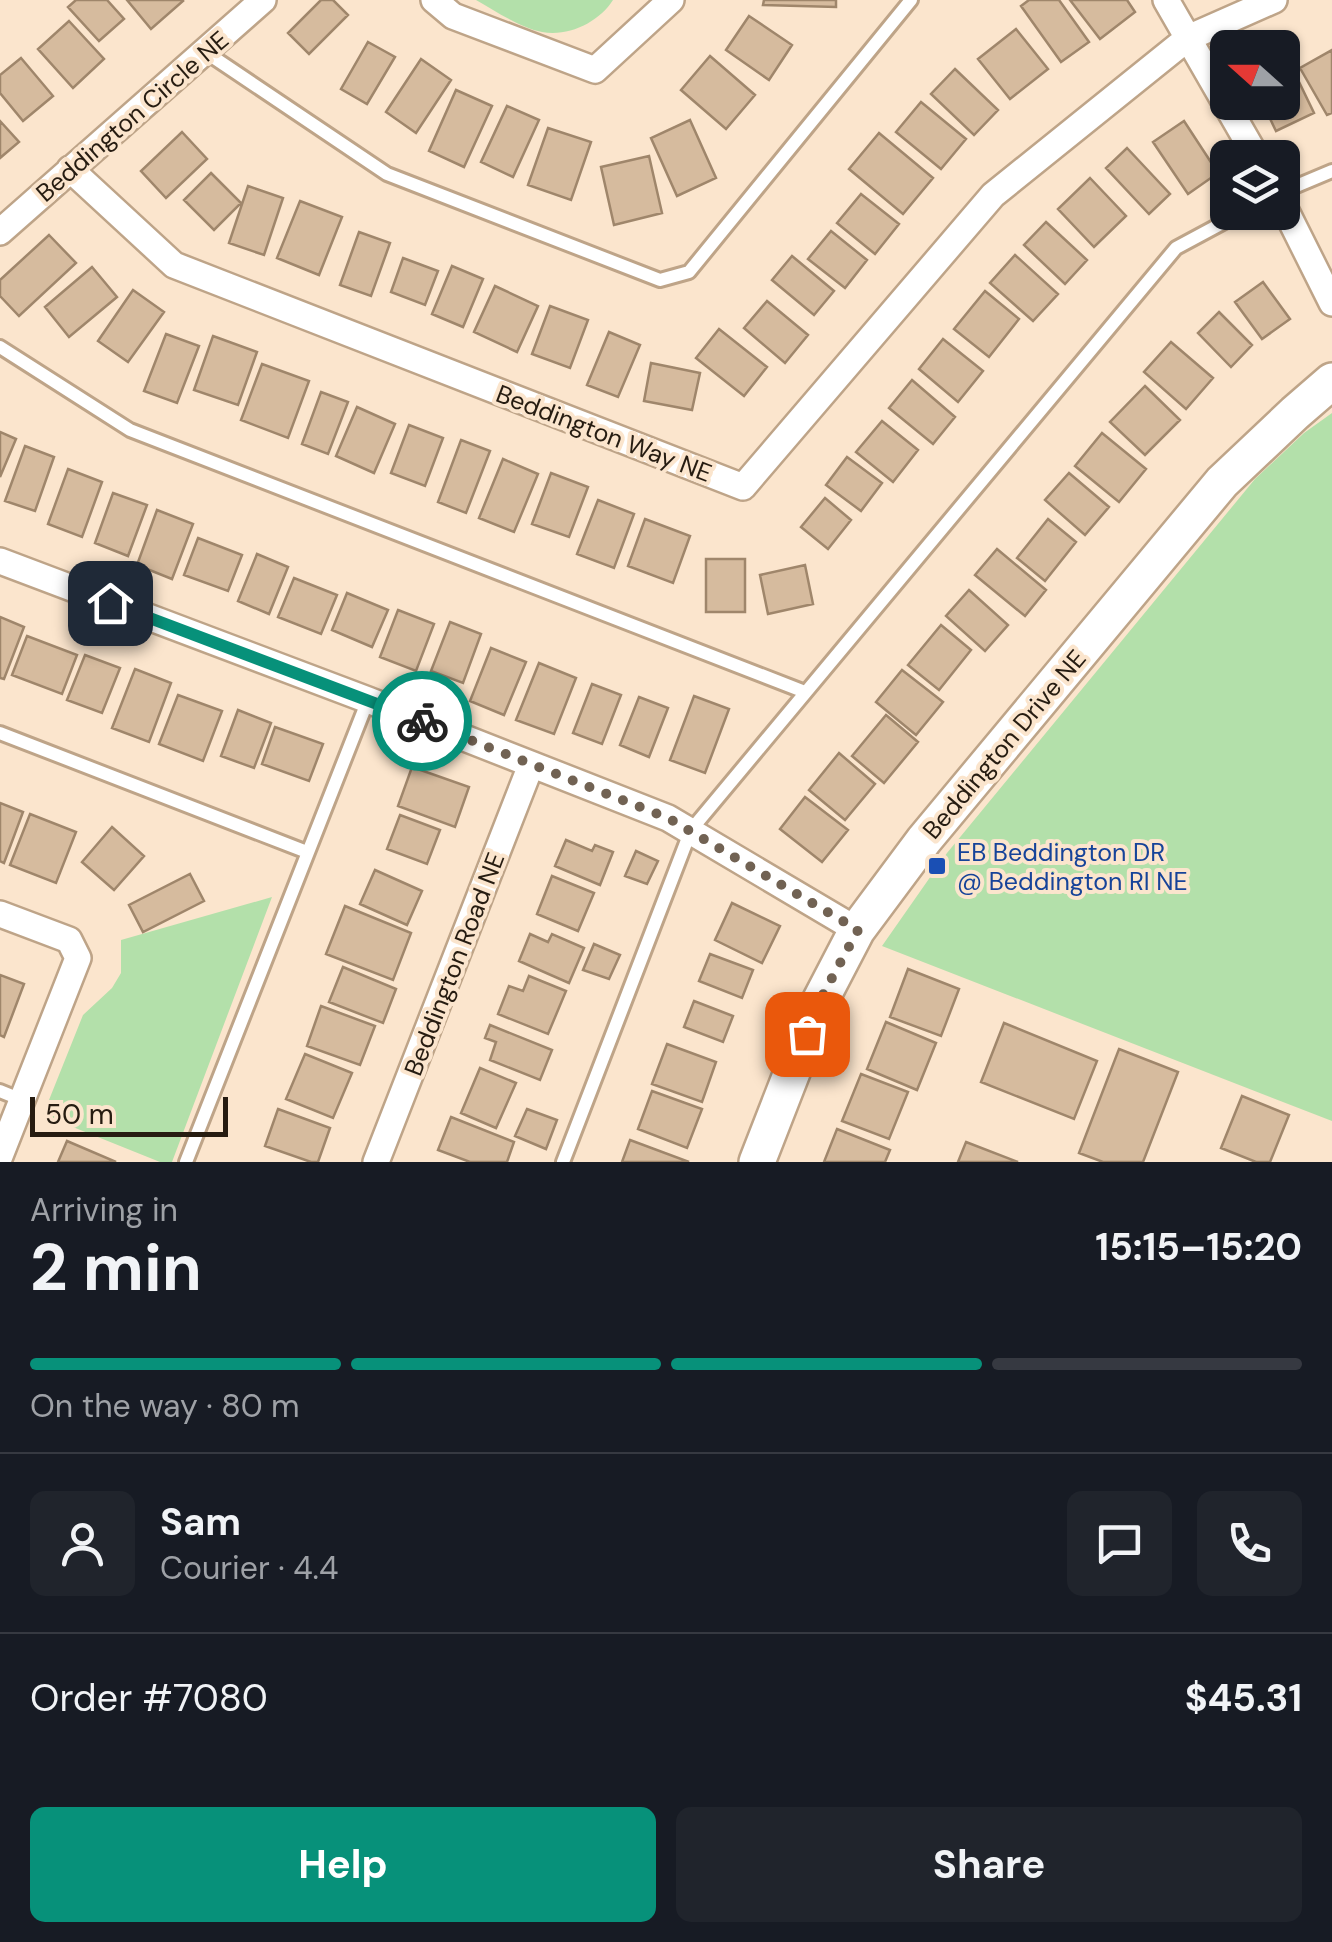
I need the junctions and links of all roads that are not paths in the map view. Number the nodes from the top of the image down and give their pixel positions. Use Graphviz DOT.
graph roads {
  1 [pos="264,0"];
  2 [pos="434,0"];
  3 [pos="672,0"];
  4 [pos="911,0"];
  5 [pos="1166,0"];
  6 [pos="1274,0"];
  7 [pos="1188,38"];
  8 [pos="204,52"];
  9 [pos="1247,140"];
  10 [pos="70,169"];
  11 [pos="1332,170"];
  12 [pos="1300,184"];
  13 [pos="1210,230"];
  14 [pos="1295,230"];
  15 [pos="0,232"];
  16 [pos="1332,302"];
  17 [pos="0,347"];
  18 [pos="1332,382"];
  19 [pos="0,561"];
  20 [pos="805,692"];
  21 [pos="368,700"];
  22 [pos="0,734"];
  23 [pos="531,765"];
  24 [pos="691,830"];
  25 [pos="306,852"];
  26 [pos="0,914"];
  27 [pos="858,930"];
  28 [pos="11,1096"];
  29 [pos="0,1156"];
  30 [pos="186,1162"];
  31 [pos="376,1162"];
  32 [pos="564,1162"];
  33 [pos="756,1162"];
  1 -- 8 [label="street, Beddington Circle NE"];
  2 -- 3 [label="street"];
  4 -- 8 [label="lane"];
  5 -- 7 [label="street"];
  6 -- 7 [label="street"];
  7 -- 9 [label="street"];
  7 -- 10 [label="street, Beddington Way NE"];
  8 -- 10 [label="street, Beddington Circle NE"];
  10 -- 15 [label="street, Beddington Circle NE"];
  11 -- 12 [label="lane"];
  13 -- 20 [label="lane"];
  14 -- 16 [label="street"];
  17 -- 20 [label="lane"];
  18 -- 27 [label="street, Beddington Drive NE"];
  19 -- 21 [label="street"];
  20 -- 24 [label="lane"];
  21 -- 23 [label="street"];
  21 -- 25 [label="lane"];
  22 -- 25 [label="lane"];
  23 -- 24 [label="street"];
  23 -- 31 [label="street, Beddington Road NE"];
  24 -- 27 [label="street"];
  24 -- 32 [label="lane"];
  25 -- 30 [label="lane"];
  26 -- 28 [label="street"];
  27 -- 33 [label="street, Beddington Drive NE"];
  28 -- 29 [label="street"];
}
